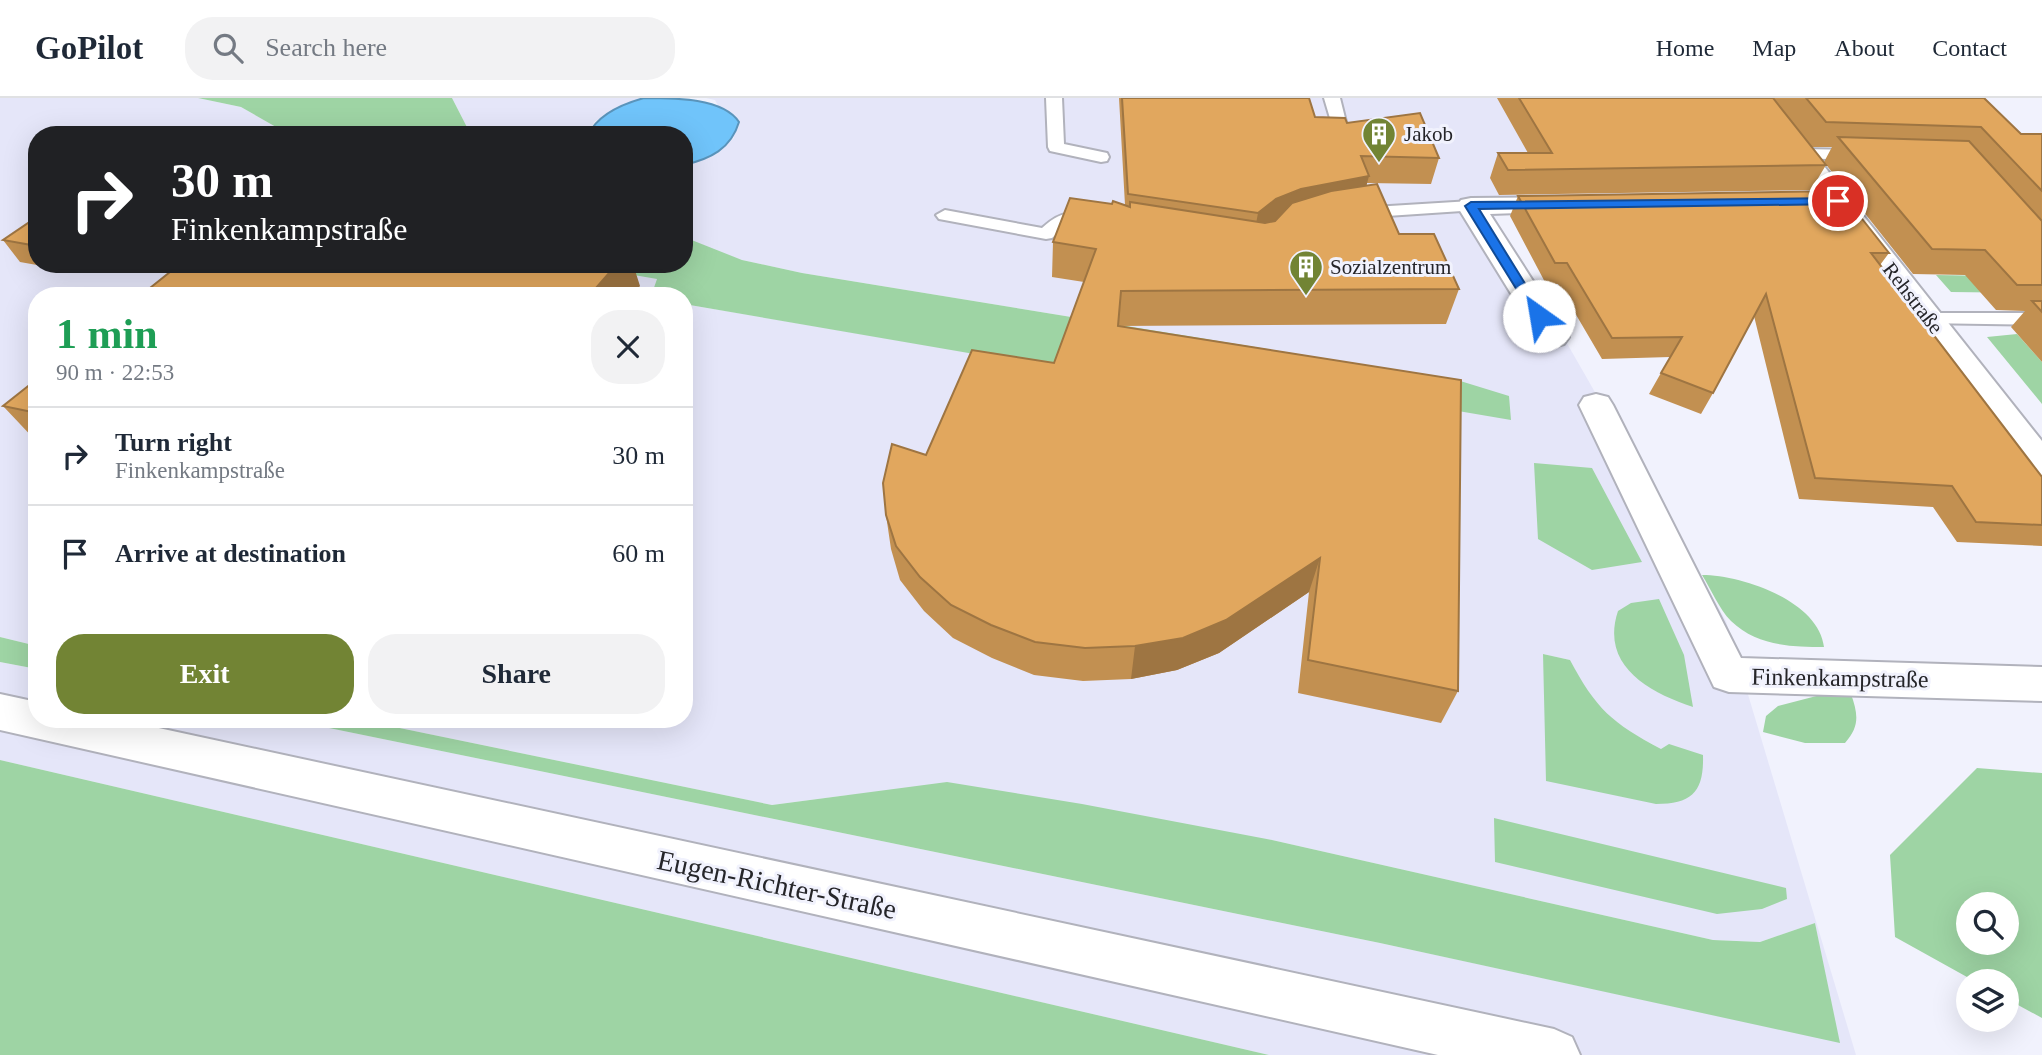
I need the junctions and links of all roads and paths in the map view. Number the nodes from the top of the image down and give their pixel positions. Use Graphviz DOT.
graph roads {
  1 [pos="1054,98"];
  2 [pos="1332,98"];
  3 [pos="1758,98"];
  4 [pos="1338,122"];
  5 [pos="1801,154"];
  6 [pos="1879,156"];
  7 [pos="1101,157"];
  8 [pos="1838,201"];
  9 [pos="1797,202"];
  10 [pos="1593,204"];
  11 [pos="1471,206"];
  12 [pos="945,215"];
  13 [pos="1337,215"];
  14 [pos="1115,226"];
  15 [pos="1928,318"];
  16 [pos="2042,319"];
  17 [pos="1553,338"];
  18 [pos="1596,405"];
  19 [pos="2036,451"];
  20 [pos="2042,684"];
  21 [pos="0,712"];
  22 [pos="28,718"];
  23 [pos="72,728"];
  24 [pos="1554,1055"];
  1 -- 7 [label="lane"];
  2 -- 4 [label="lane"];
  3 -- 5 [label="street, Rehstraße"];
  5 -- 6 [label="lane"];
  5 -- 8 [label="street, Rehstraße"];
  8 -- 9 [label="street"];
  8 -- 15 [label="street, Rehstraße"];
  10 -- 11 [label="street"];
  11 -- 13 [label="lane"];
  11 -- 17 [label="street"];
  12 -- 14 [label="lane"];
  15 -- 16 [label="lane"];
  15 -- 19 [label="street, Rehstraße"];
  18 -- 20 [label="street, Finkenkampstraße"];
  21 -- 22 [label="street, Eugen-Richter-Straße"];
  23 -- 24 [label="street, Eugen-Richter-Straße"];
}
